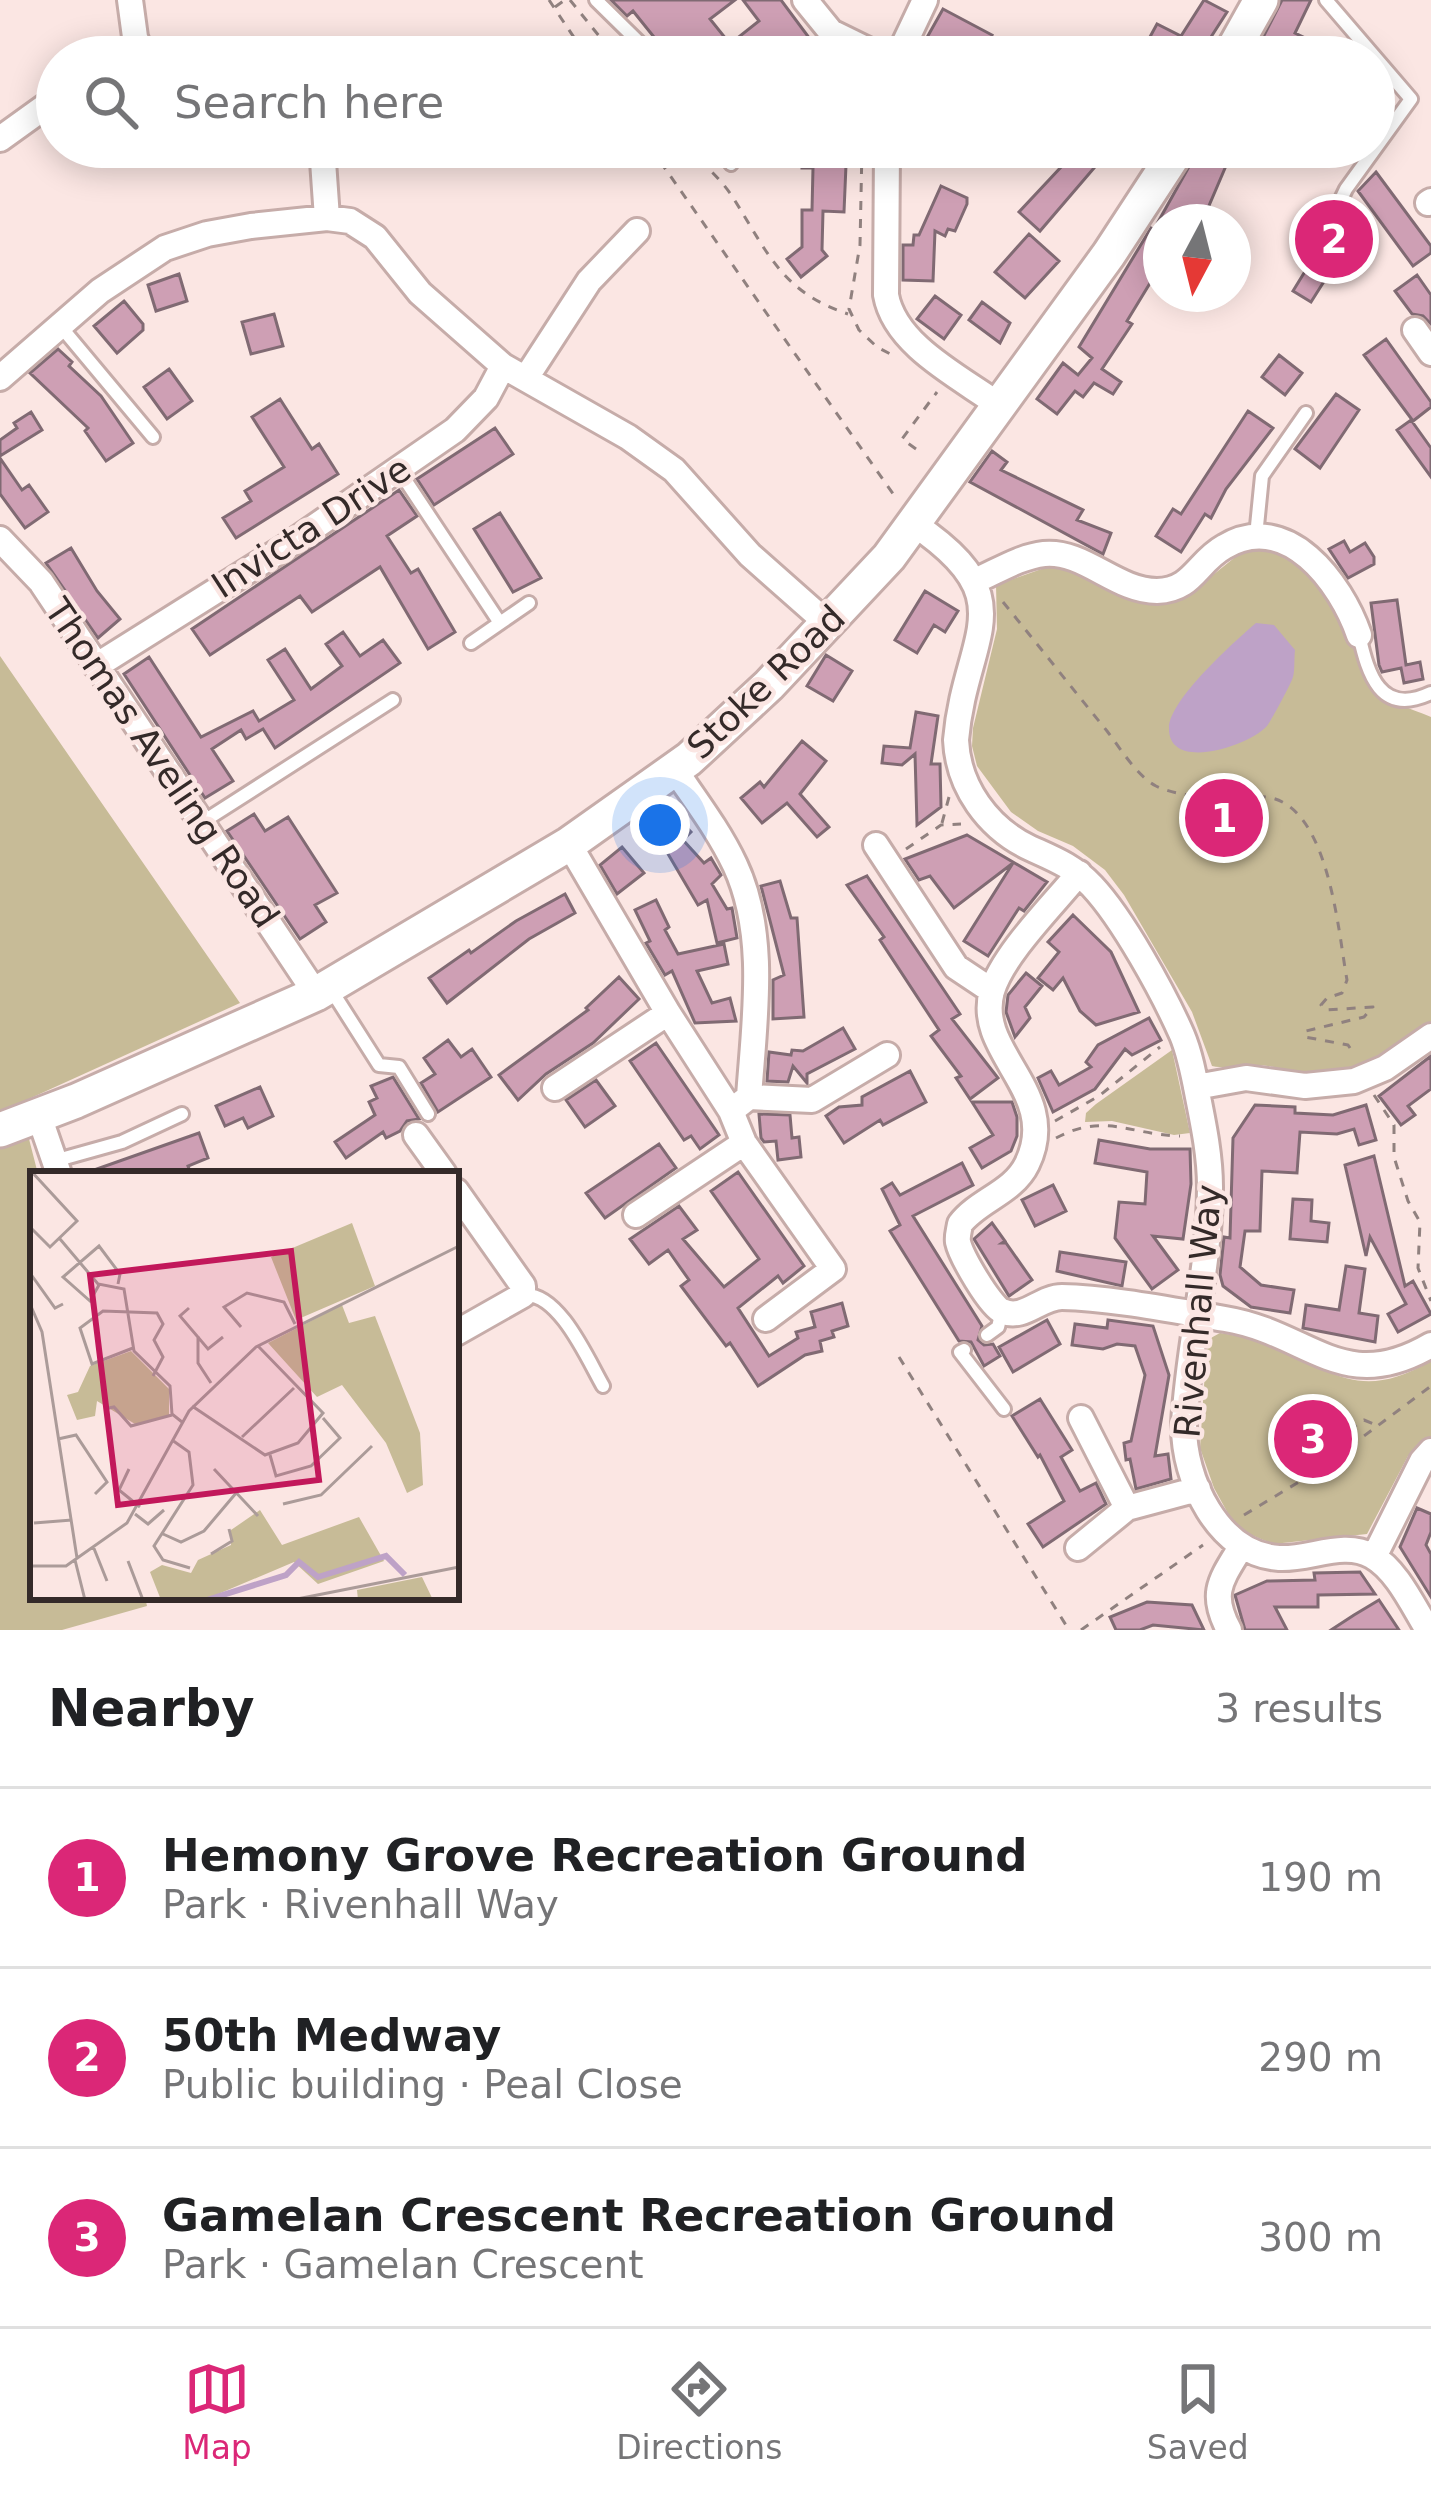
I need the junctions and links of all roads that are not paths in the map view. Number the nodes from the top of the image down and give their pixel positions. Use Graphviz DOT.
graph roads {
  1 [pos="130,0"];
  2 [pos="596,0"];
  3 [pos="806,0"];
  4 [pos="925,0"];
  5 [pos="1261,0"];
  6 [pos="1326,0"];
  7 [pos="134,36"];
  8 [pos="633,36"];
  9 [pos="839,36"];
  10 [pos="908,36"];
  11 [pos="1241,36"];
  12 [pos="1357,36"];
  13 [pos="1395,80"];
  14 [pos="36,113"];
  15 [pos="1395,121"];
  16 [pos="0,139"];
  17 [pos="323,168"];
  18 [pos="887,168"];
  19 [pos="1164,168"];
  20 [pos="1361,168"];
  21 [pos="327,218"];
  22 [pos="638,231"];
  23 [pos="1322,237"];
  24 [pos="62,328"];
  25 [pos="1415,330"];
  26 [pos="1431,353"];
  27 [pos="514,372"];
  28 [pos="0,378"];
  29 [pos="1000,406"];
  30 [pos="1306,413"];
  31 [pos="153,437"];
  32 [pos="398,470"];
  33 [pos="914,524"];
  34 [pos="1256,538"];
  35 [pos="0,539"];
  36 [pos="979,579"];
  37 [pos="529,603"];
  38 [pos="500,623"];
  39 [pos="828,624"];
  40 [pos="1360,634"];
  41 [pos="471,643"];
  42 [pos="96,666"];
  43 [pos="1431,693"];
  44 [pos="393,700"];
  45 [pos="675,770"];
  46 [pos="200,824"];
  47 [pos="568,844"];
  48 [pos="882,852"];
  49 [pos="1079,874"];
  50 [pos="322,990"];
  51 [pos="992,991"];
  52 [pos="668,1013"];
  53 [pos="1431,1036"];
  54 [pos="887,1055"];
  55 [pos="1196,1087"];
  56 [pos="555,1088"];
  57 [pos="740,1104"];
  58 [pos="182,1114"];
  59 [pos="39,1116"];
  60 [pos="422,1125"];
  61 [pos="0,1130"];
  62 [pos="744,1143"];
  63 [pos="57,1167"];
  64 [pos="443,1171"];
  65 [pos="459,1195"];
  66 [pos="636,1215"];
  67 [pos="523,1295"];
  68 [pos="1002,1311"];
  69 [pos="1197,1316"];
  70 [pos="766,1319"];
  71 [pos="459,1331"];
  72 [pos="987,1335"];
  73 [pos="1431,1345"];
  74 [pos="964,1350"];
  75 [pos="603,1386"];
  76 [pos="1004,1409"];
  77 [pos="1081,1418"];
  78 [pos="1431,1451"];
  79 [pos="1198,1489"];
  80 [pos="1126,1508"];
  81 [pos="1232,1538"];
  82 [pos="1078,1548"];
  83 [pos="1374,1557"];
  84 [pos="1229,1630"];
  85 [pos="1429,1630"];
  1 -- 7 [label="street"];
  2 -- 8 [label="lane"];
  3 -- 9 [label="street"];
  4 -- 10 [label="street"];
  5 -- 11 [label="street"];
  6 -- 12 [label="lane"];
  13 -- 15 [label="lane"];
  14 -- 16 [label="street"];
  17 -- 21 [label="street"];
  18 -- 29 [label="street"];
  19 -- 29 [label="street, Stoke Road"];
  20 -- 23 [label="lane"];
  21 -- 24 [label="street"];
  21 -- 27 [label="street"];
  22 -- 27 [label="street, Invicta Drive"];
  24 -- 28 [label="street"];
  24 -- 31 [label="lane"];
  25 -- 26 [label="street"];
  27 -- 32 [label="street, Invicta Drive"];
  27 -- 39 [label="street"];
  29 -- 33 [label="street, Stoke Road"];
  30 -- 34 [label="lane"];
  32 -- 38 [label="lane"];
  32 -- 42 [label="street, Invicta Drive"];
  33 -- 36 [label="street"];
  33 -- 39 [label="street, Stoke Road"];
  34 -- 36 [label="street"];
  34 -- 40 [label="street"];
  35 -- 42 [label="street, Thomas Aveling Road"];
  36 -- 49 [label="street, Rivenhall Way"];
  37 -- 38 [label="lane"];
  38 -- 41 [label="lane"];
  39 -- 45 [label="street, Stoke Road"];
  40 -- 43 [label="lane"];
  42 -- 46 [label="street, Thomas Aveling Road"];
  44 -- 46 [label="lane"];
  45 -- 47 [label="street, Stoke Road"];
  45 -- 57 [label="street"];
  46 -- 50 [label="street, Thomas Aveling Road"];
  47 -- 50 [label="street, Stoke Road"];
  47 -- 52 [label="street"];
  48 -- 51 [label="street"];
  49 -- 51 [label="street"];
  49 -- 55 [label="street, Rivenhall Way"];
  50 -- 59 [label="street, Stoke Road"];
  50 -- 60 [label="lane"];
  51 -- 68 [label="street"];
  52 -- 56 [label="street"];
  52 -- 57 [label="street"];
  53 -- 55 [label="street"];
  54 -- 57 [label="street"];
  55 -- 69 [label="street, Rivenhall Way"];
  57 -- 62 [label="street"];
  58 -- 63 [label="lane"];
  59 -- 61 [label="street, Stoke Road"];
  59 -- 63 [label="street"];
  60 -- 64 [label="street"];
  62 -- 66 [label="street"];
  62 -- 70 [label="street"];
  65 -- 67 [label="street"];
  67 -- 71 [label="street"];
  67 -- 75 [label="lane"];
  68 -- 69 [label="street"];
  68 -- 72 [label="lane"];
  69 -- 73 [label="street"];
  69 -- 79 [label="street, Rivenhall Way"];
  74 -- 76 [label="lane"];
  77 -- 80 [label="street"];
  78 -- 83 [label="street"];
  79 -- 80 [label="street"];
  79 -- 81 [label="street, Rivenhall Way"];
  80 -- 82 [label="street"];
  81 -- 83 [label="street"];
  81 -- 84 [label="street"];
  83 -- 85 [label="street"];
}
